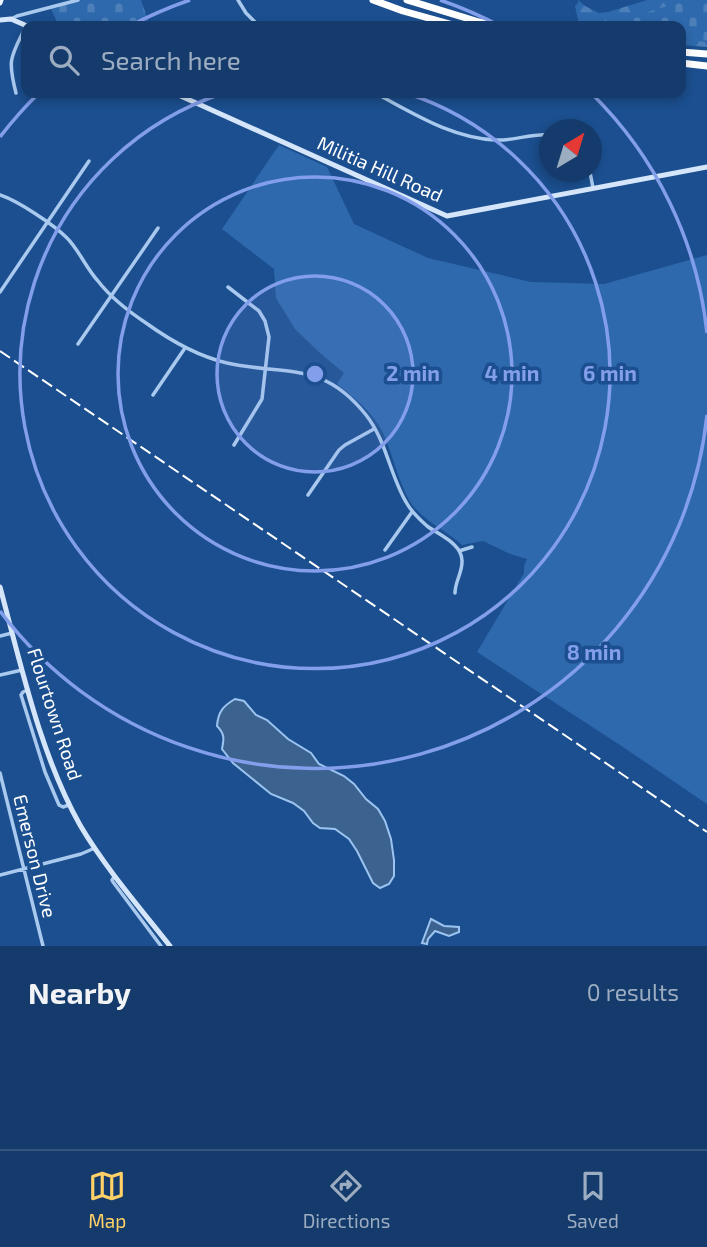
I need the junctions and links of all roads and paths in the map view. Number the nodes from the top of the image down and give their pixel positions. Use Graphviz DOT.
graph roads {
  1 [pos="78,0"];
  2 [pos="238,0"];
  3 [pos="373,0"];
  4 [pos="407,0"];
  5 [pos="12,19"];
  6 [pos="0,20"];
  7 [pos="254,21"];
  8 [pos="439,21"];
  9 [pos="476,21"];
  10 [pos="21,23"];
  11 [pos="21,38"];
  12 [pos="686,52"];
  13 [pos="707,54"];
  14 [pos="686,64"];
  15 [pos="707,66"];
  16 [pos="16,93"];
  17 [pos="185,98"];
  18 [pos="384,98"];
  19 [pos="539,135"];
  20 [pos="89,161"];
  21 [pos="707,167"];
  22 [pos="592,182"];
  23 [pos="593,188"];
  24 [pos="0,195"];
  25 [pos="47,223"];
  26 [pos="158,228"];
  27 [pos="228,286"];
  28 [pos="0,292"];
  29 [pos="111,296"];
  30 [pos="78,344"];
  31 [pos="185,348"];
  32 [pos="266,368"];
  33 [pos="153,395"];
  34 [pos="374,429"];
  35 [pos="234,445"];
  36 [pos="308,495"];
  37 [pos="412,511"];
  38 [pos="472,547"];
  39 [pos="385,550"];
  40 [pos="459,551"];
  41 [pos="0,587"];
  42 [pos="455,593"];
  43 [pos="12,633"];
  44 [pos="0,636"];
  45 [pos="22,670"];
  46 [pos="0,675"];
  47 [pos="0,773"];
  48 [pos="94,848"];
  49 [pos="25,869"];
  50 [pos="0,875"];
  51 [pos="166,945"];
  52 [pos="43,946"];
  1 -- 5 [label="street"];
  2 -- 7 [label="street"];
  3 -- 8 [label="highway"];
  4 -- 9 [label="highway"];
  5 -- 6 [label="street"];
  5 -- 10 [label="street"];
  11 -- 16 [label="street"];
  12 -- 13 [label="highway"];
  14 -- 15 [label="highway"];
  17 -- 23 [label="street, Militia Hill Road"];
  18 -- 19 [label="street"];
  20 -- 25 [label="street"];
  21 -- 23 [label="street, Militia Hill Road"];
  22 -- 23 [label="street"];
  24 -- 25 [label="street"];
  25 -- 28 [label="street"];
  25 -- 29 [label="street"];
  26 -- 29 [label="street"];
  27 -- 32 [label="street"];
  29 -- 30 [label="street"];
  29 -- 31 [label="street"];
  31 -- 32 [label="street"];
  31 -- 33 [label="street"];
  32 -- 34 [label="street"];
  32 -- 35 [label="street"];
  34 -- 36 [label="street"];
  34 -- 37 [label="street"];
  37 -- 39 [label="street"];
  37 -- 40 [label="street"];
  38 -- 40 [label="street"];
  40 -- 42 [label="street"];
  41 -- 43 [label="street, Flourtown Road"];
  43 -- 44 [label="street"];
  43 -- 45 [label="street, Flourtown Road"];
  45 -- 46 [label="street"];
  45 -- 48 [label="street, Flourtown Road"];
  47 -- 49 [label="street, Emerson Drive"];
  48 -- 49 [label="street"];
  48 -- 51 [label="street, Flourtown Road"];
  49 -- 50 [label="street"];
  49 -- 52 [label="street, Emerson Drive"];
}
